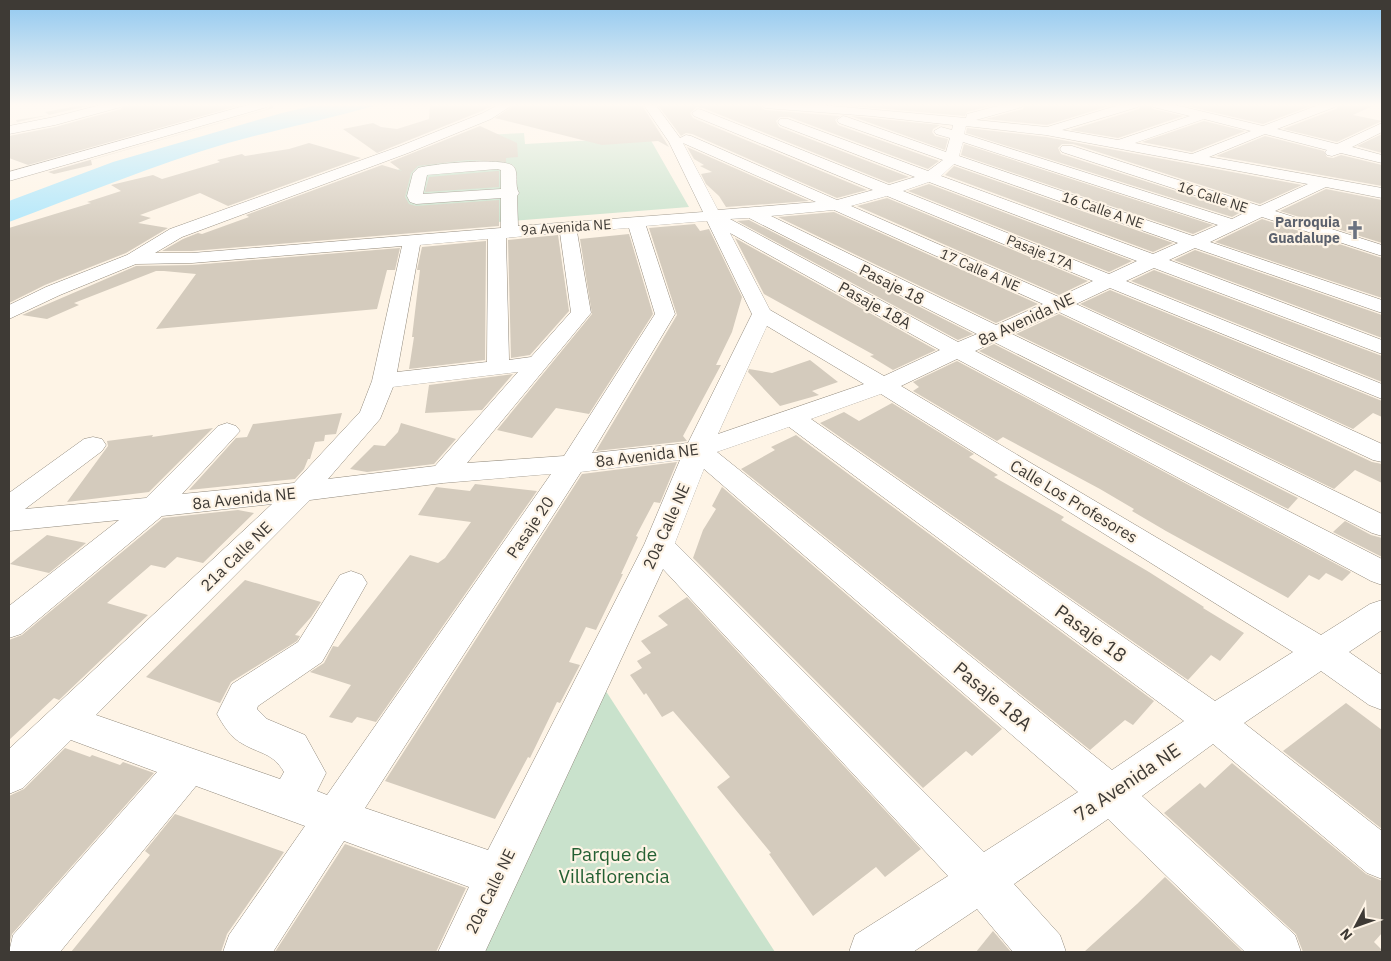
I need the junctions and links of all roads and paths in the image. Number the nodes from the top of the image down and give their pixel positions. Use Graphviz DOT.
graph roads {
  1 [pos="107,149"];
  2 [pos="406,149"];
  3 [pos="685,149"];
  4 [pos="701,149"];
  5 [pos="786,149"];
  6 [pos="869,149"];
  7 [pos="927,149"];
  8 [pos="953,149"];
  9 [pos="1016,149"];
  10 [pos="1068,149"];
  11 [pos="1144,149"];
  12 [pos="1216,149"];
  13 [pos="1338,149"];
  14 [pos="1343,149"];
  15 [pos="950,158"];
  16 [pos="1193,158"];
  17 [pos="1382,159"];
  18 [pos="927,176"];
  19 [pos="1284,176"];
  20 [pos="9,177"];
  21 [pos="1323,183"];
  22 [pos="1379,190"];
  23 [pos="889,191"];
  24 [pos="1301,192"];
  25 [pos="511,193"];
  26 [pos="832,206"];
  27 [pos="1258,211"];
  28 [pos="752,213"];
  29 [pos="714,217"];
  30 [pos="636,222"];
  31 [pos="1232,224"];
  32 [pos="568,228"];
  33 [pos="504,232"];
  34 [pos="412,240"];
  35 [pos="1194,242"];
  36 [pos="1382,251"];
  37 [pos="133,259"];
  38 [pos="1152,261"];
  39 [pos="1110,281"];
  40 [pos="1059,304"];
  41 [pos="1382,307"];
  42 [pos="9,313"];
  43 [pos="762,314"];
  44 [pos="994,335"];
  45 [pos="1382,347"];
  46 [pos="958,351"];
  47 [pos="539,363"];
  48 [pos="498,369"];
  49 [pos="384,380"];
  50 [pos="883,384"];
  51 [pos="1382,392"];
  52 [pos="793,418"];
  53 [pos="227,431"];
  54 [pos="93,445"];
  55 [pos="698,450"];
  56 [pos="1382,454"];
  57 [pos="572,464"];
  58 [pos="443,474"];
  59 [pos="302,492"];
  60 [pos="9,507"];
  61 [pos="154,507"];
  62 [pos="9,521"];
  63 [pos="1382,526"];
  64 [pos="659,545"];
  65 [pos="1382,573"];
  66 [pos="351,583"];
  67 [pos="1382,613"];
  68 [pos="9,626"];
  69 [pos="1322,653"];
  70 [pos="1382,694"];
  71 [pos="64,721"];
  72 [pos="1214,722"];
  73 [pos="189,765"];
  74 [pos="9,775"];
  75 [pos="1111,794"];
  76 [pos="289,801"];
  77 [pos="336,818"];
  78 [pos="1382,858"];
  79 [pos="497,875"];
  80 [pos="980,880"];
  81 [pos="30,952"];
  82 [pos="246,952"];
  83 [pos="461,952"];
  84 [pos="872,952"];
  85 [pos="1043,952"];
  86 [pos="1278,952"];
  1 -- 20 [label="street"];
  2 -- 37 [label="street"];
  3 -- 29 [label="street"];
  4 -- 26 [label="street, 17 Calle A NE"];
  5 -- 23 [label="street, Pasaje 17A"];
  6 -- 18 [label="street"];
  7 -- 15 [label="street, 16 Calle A NE"];
  8 -- 15 [label="street"];
  9 -- 31 [label="street"];
  10 -- 27 [label="street, 16 Calle NE"];
  11 -- 16 [label="street"];
  12 -- 16 [label="street"];
  13 -- 19 [label="street"];
  14 -- 17 [label="street"];
  15 -- 18 [label="street, 9a Avenida NE"];
  15 -- 35 [label="street, 16 Calle A NE"];
  16 -- 19 [label="street"];
  16 -- 24 [label="street"];
  18 -- 23 [label="street, 9a Avenida NE"];
  18 -- 38 [label="street"];
  19 -- 21 [label="street"];
  21 -- 22 [label="street"];
  21 -- 24 [label="street, 8a Avenida NE"];
  23 -- 26 [label="street, 9a Avenida NE"];
  23 -- 39 [label="street, Pasaje 17A"];
  24 -- 27 [label="street, 8a Avenida NE"];
  25 -- 25 [label="street"];
  25 -- 33 [label="street"];
  26 -- 28 [label="street, 9a Avenida NE"];
  26 -- 40 [label="street, 17 Calle A NE"];
  27 -- 31 [label="street, 8a Avenida NE"];
  27 -- 36 [label="street, 16 Calle NE"];
  28 -- 29 [label="street, 9a Avenida NE"];
  28 -- 44 [label="street, Pasaje 18"];
  29 -- 30 [label="street, 9a Avenida NE"];
  29 -- 43 [label="street"];
  29 -- 46 [label="street, Pasaje 18A"];
  30 -- 32 [label="street, 9a Avenida NE"];
  30 -- 57 [label="street, Pasaje 20"];
  31 -- 35 [label="street, 8a Avenida NE"];
  32 -- 33 [label="street, 9a Avenida NE"];
  32 -- 47 [label="street"];
  33 -- 34 [label="street, 9a Avenida NE"];
  33 -- 48 [label="street"];
  34 -- 37 [label="street, 9a Avenida NE"];
  34 -- 49 [label="street, 21a Calle NE"];
  35 -- 38 [label="street, 8a Avenida NE"];
  35 -- 41 [label="street, 16 Calle A NE"];
  37 -- 42 [label="street"];
  38 -- 39 [label="street, 8a Avenida NE"];
  38 -- 45 [label="street"];
  39 -- 40 [label="street, 8a Avenida NE"];
  39 -- 51 [label="street, Pasaje 17A"];
  40 -- 44 [label="street, 8a Avenida NE"];
  40 -- 56 [label="street, 17 Calle A NE"];
  43 -- 50 [label="street, Calle Los Profesores"];
  43 -- 55 [label="street, 20a Calle NE"];
  44 -- 46 [label="street, 8a Avenida NE"];
  44 -- 63 [label="street, Pasaje 18"];
  46 -- 50 [label="street, 8a Avenida NE"];
  46 -- 65 [label="street, Pasaje 18A"];
  47 -- 48 [label="street"];
  47 -- 58 [label="street"];
  48 -- 49 [label="street"];
  49 -- 59 [label="street, 21a Calle NE"];
  50 -- 52 [label="street, 8a Avenida NE"];
  50 -- 69 [label="street, Calle Los Profesores"];
  52 -- 55 [label="street, 8a Avenida NE"];
  52 -- 72 [label="street, Pasaje 18"];
  53 -- 61 [label="street"];
  54 -- 60 [label="street"];
  55 -- 57 [label="street, 8a Avenida NE"];
  55 -- 64 [label="street, 20a Calle NE"];
  55 -- 75 [label="street, Pasaje 18A"];
  57 -- 58 [label="street, 8a Avenida NE"];
  57 -- 77 [label="street, Pasaje 20"];
  58 -- 59 [label="street, 8a Avenida NE"];
  59 -- 61 [label="street, 8a Avenida NE"];
  59 -- 71 [label="street, 21a Calle NE"];
  61 -- 62 [label="street, 8a Avenida NE"];
  61 -- 68 [label="street"];
  64 -- 79 [label="street, 20a Calle NE"];
  64 -- 80 [label="street"];
  66 -- 76 [label="street"];
  67 -- 69 [label="street, 7a Avenida NE"];
  69 -- 70 [label="street, Calle Los Profesores"];
  69 -- 72 [label="street, 7a Avenida NE"];
  71 -- 73 [label="street"];
  71 -- 74 [label="street, 21a Calle NE"];
  72 -- 75 [label="street, 7a Avenida NE"];
  72 -- 78 [label="street, Pasaje 18"];
  73 -- 76 [label="street"];
  73 -- 81 [label="street"];
  75 -- 80 [label="street, 7a Avenida NE"];
  75 -- 86 [label="street, Pasaje 18A"];
  76 -- 77 [label="street"];
  77 -- 79 [label="street"];
  77 -- 82 [label="street, Pasaje 20"];
  79 -- 83 [label="street, 20a Calle NE"];
  80 -- 84 [label="street, 7a Avenida NE"];
  80 -- 85 [label="street"];
}
